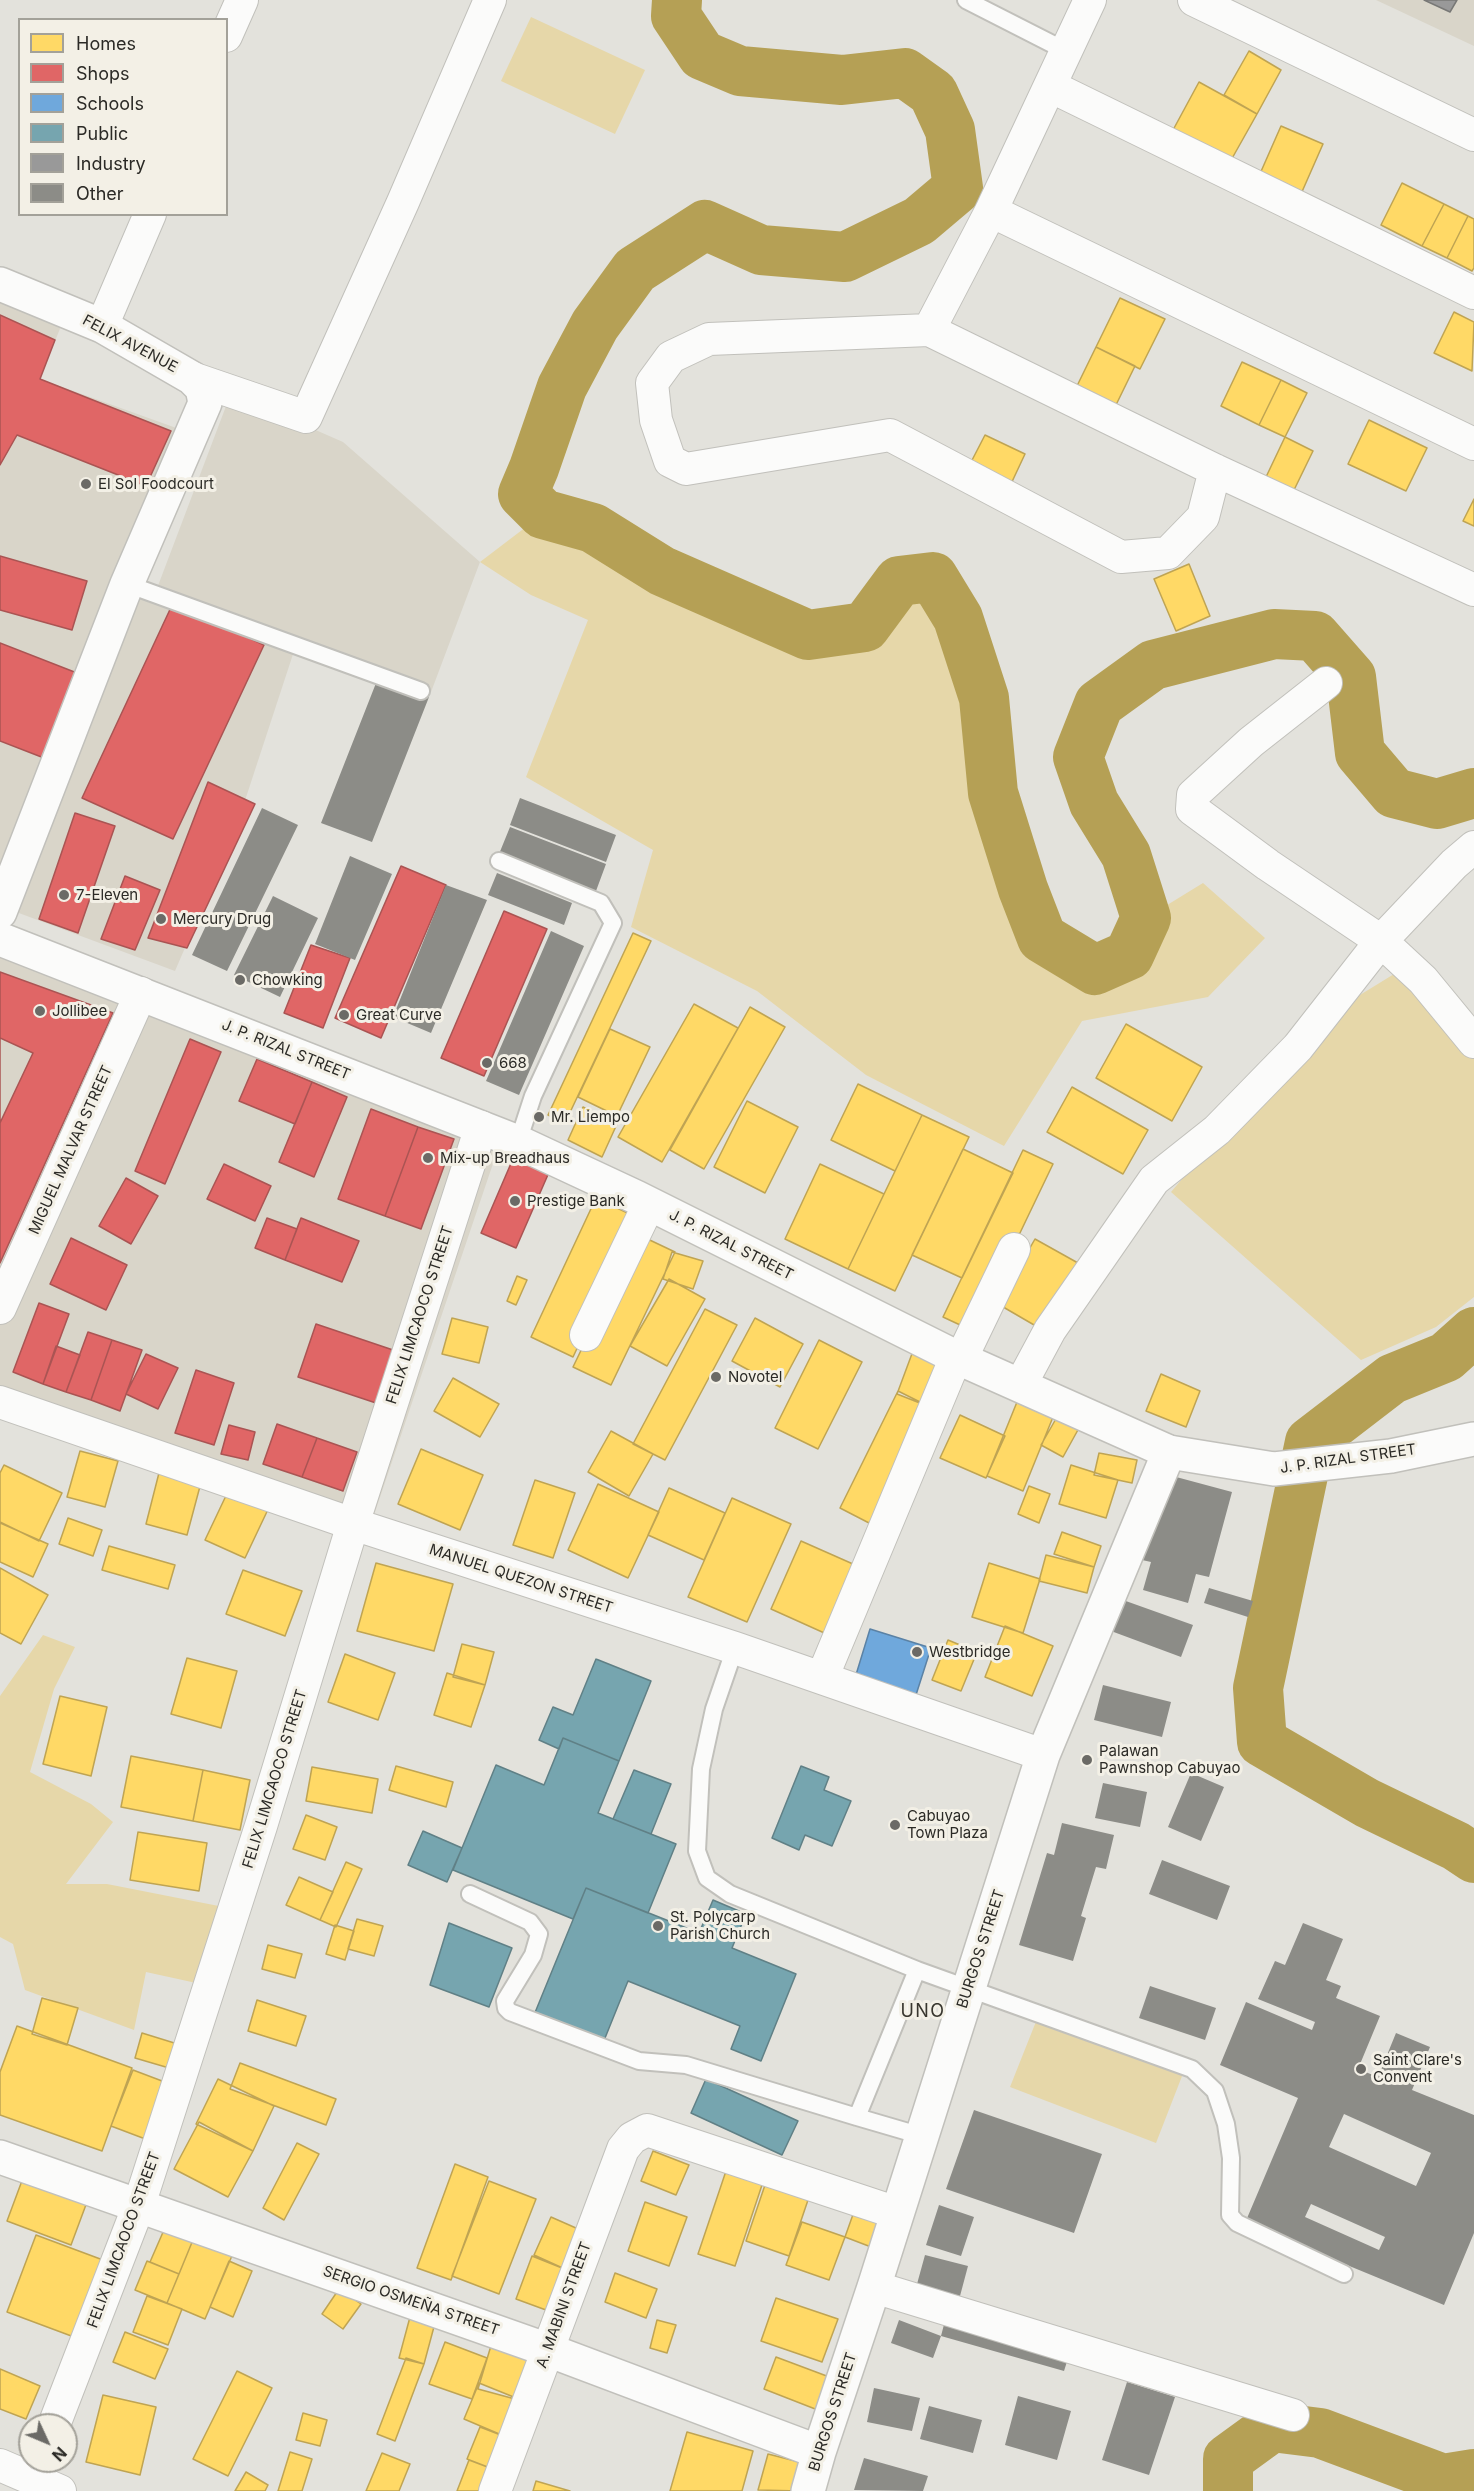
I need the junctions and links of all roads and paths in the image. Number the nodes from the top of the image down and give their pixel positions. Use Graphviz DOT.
graph roads {
  1 [pos="242,0"];
  2 [pos="490,0"];
  3 [pos="966,0"];
  4 [pos="1090,0"];
  5 [pos="1194,0"];
  6 [pos="228,32"];
  7 [pos="1066,51"];
  8 [pos="1050,86"];
  9 [pos="1474,135"];
  10 [pos="991,211"];
  11 [pos="149,216"];
  12 [pos="0,284"];
  13 [pos="1474,293"];
  14 [pos="102,326"];
  15 [pos="929,330"];
  16 [pos="192,378"];
  17 [pos="1474,444"];
  18 [pos="1215,470"];
  19 [pos="127,584"];
  20 [pos="1474,590"];
  21 [pos="1326,683"];
  22 [pos="421,691"];
  23 [pos="1474,847"];
  24 [pos="499,861"];
  25 [pos="0,912"];
  26 [pos="0,939"];
  27 [pos="1381,941"];
  28 [pos="141,993"];
  29 [pos="1474,1042"];
  30 [pos="481,1127"];
  31 [pos="518,1142"];
  32 [pos="649,1204"];
  33 [pos="1014,1249"];
  34 [pos="0,1308"];
  35 [pos="586,1335"];
  36 [pos="959,1358"];
  37 [pos="1021,1384"];
  38 [pos="0,1402"];
  39 [pos="1474,1439"];
  40 [pos="1169,1452"];
  41 [pos="352,1524"];
  42 [pos="735,1648"];
  43 [pos="822,1678"];
  44 [pos="1043,1755"];
  45 [pos="470,1894"];
  46 [pos="917,1970"];
  47 [pos="968,1989"];
  48 [pos="858,2117"];
  49 [pos="922,2136"];
  50 [pos="0,2157"];
  51 [pos="140,2205"];
  52 [pos="897,2213"];
  53 [pos="1344,2274"];
  54 [pos="874,2287"];
  55 [pos="548,2350"];
  56 [pos="59,2413"];
  57 [pos="1293,2415"];
  58 [pos="819,2452"];
  59 [pos="0,2465"];
  60 [pos="40,2481"];
  61 [pos="495,2491"];
  62 [pos="808,2491"];
  1 -- 6 [label="street"];
  2 -- 16 [label="street"];
  3 -- 7 [label="lane"];
  4 -- 7 [label="street"];
  5 -- 9 [label="street"];
  7 -- 8 [label="street"];
  8 -- 10 [label="street"];
  8 -- 13 [label="street"];
  10 -- 15 [label="street"];
  10 -- 17 [label="street"];
  11 -- 14 [label="street"];
  12 -- 14 [label="street, FELIX AVENUE"];
  14 -- 16 [label="street, FELIX AVENUE"];
  15 -- 18 [label="street"];
  15 -- 18 [label="street"];
  16 -- 19 [label="street"];
  18 -- 20 [label="street"];
  19 -- 22 [label="lane"];
  19 -- 25 [label="street"];
  21 -- 27 [label="street"];
  23 -- 27 [label="street"];
  24 -- 31 [label="lane"];
  26 -- 28 [label="street, J. P. RIZAL STREET"];
  27 -- 29 [label="street"];
  27 -- 37 [label="street"];
  28 -- 30 [label="street, J. P. RIZAL STREET"];
  28 -- 34 [label="street, MIGUEL MALVAR STREET"];
  30 -- 31 [label="street, J. P. RIZAL STREET"];
  30 -- 41 [label="street, FELIX LIMCAOCO STREET"];
  31 -- 32 [label="street, J. P. RIZAL STREET"];
  32 -- 35 [label="street"];
  32 -- 36 [label="street, J. P. RIZAL STREET"];
  33 -- 36 [label="street"];
  36 -- 37 [label="street, J. P. RIZAL STREET"];
  36 -- 43 [label="street"];
  37 -- 40 [label="street, J. P. RIZAL STREET"];
  38 -- 41 [label="street, MANUEL QUEZON STREET"];
  39 -- 40 [label="street, J. P. RIZAL STREET"];
  40 -- 44 [label="street, BURGOS STREET"];
  41 -- 42 [label="street, MANUEL QUEZON STREET"];
  41 -- 51 [label="street, FELIX LIMCAOCO STREET"];
  42 -- 43 [label="street, MANUEL QUEZON STREET"];
  42 -- 46 [label="lane"];
  43 -- 44 [label="street, MANUEL QUEZON STREET"];
  44 -- 47 [label="street, BURGOS STREET"];
  45 -- 48 [label="lane"];
  46 -- 47 [label="lane"];
  46 -- 48 [label="lane"];
  47 -- 49 [label="street, BURGOS STREET"];
  47 -- 53 [label="lane"];
  48 -- 49 [label="lane"];
  49 -- 52 [label="street, BURGOS STREET"];
  50 -- 51 [label="street, SERGIO OSMEÑA STREET"];
  51 -- 55 [label="street, SERGIO OSMEÑA STREET"];
  51 -- 56 [label="street, FELIX LIMCAOCO STREET"];
  52 -- 54 [label="street, BURGOS STREET"];
  52 -- 55 [label="street, A. MABINI STREET"];
  54 -- 57 [label="street"];
  54 -- 58 [label="street, BURGOS STREET"];
  55 -- 58 [label="street, SERGIO OSMEÑA STREET"];
  55 -- 61 [label="street, A. MABINI STREET"];
  58 -- 62 [label="street, BURGOS STREET"];
  59 -- 60 [label="street"];
}
